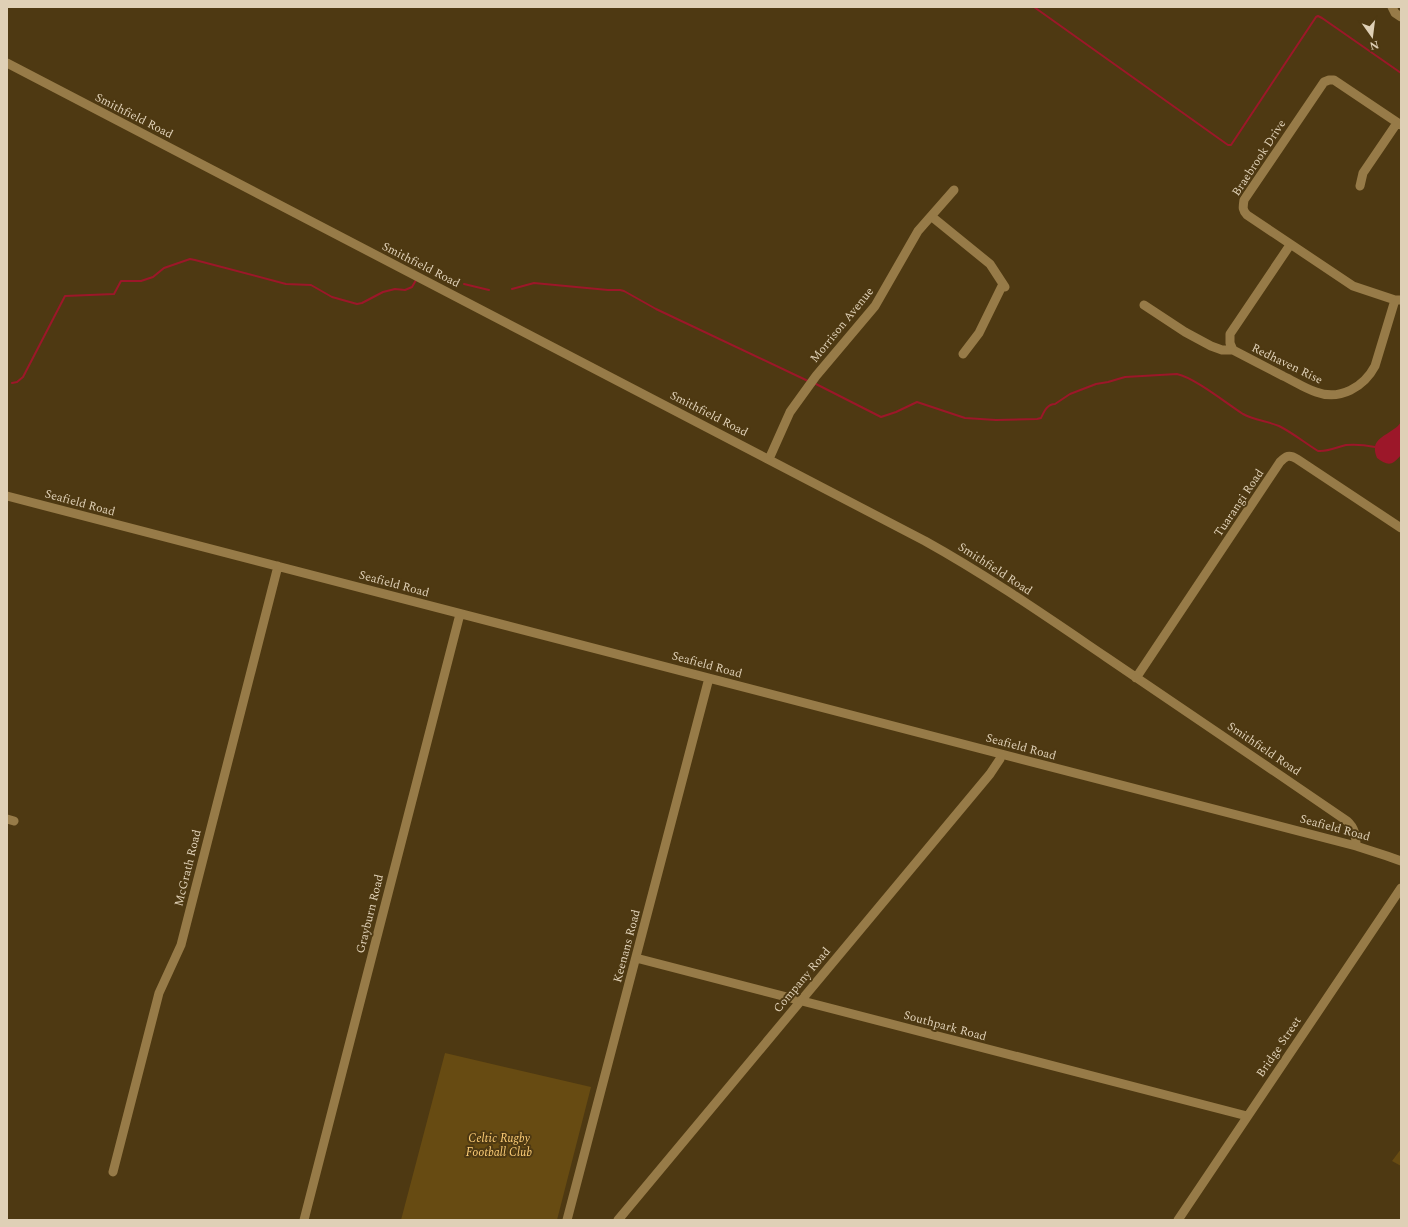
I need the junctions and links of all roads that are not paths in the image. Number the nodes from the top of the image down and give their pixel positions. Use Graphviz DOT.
graph roads {
  1 [pos="1392,7"];
  2 [pos="1401,16"];
  3 [pos="7,63"];
  4 [pos="1399,124"];
  5 [pos="1360,186"];
  6 [pos="954,190"];
  7 [pos="931,216"];
  8 [pos="1290,245"];
  9 [pos="1398,300"];
  10 [pos="1144,305"];
  11 [pos="1233,350"];
  12 [pos="963,354"];
  13 [pos="769,459"];
  14 [pos="7,496"];
  15 [pos="1401,527"];
  16 [pos="278,566"];
  17 [pos="460,614"];
  18 [pos="709,678"];
  19 [pos="1136,678"];
  20 [pos="1001,754"];
  21 [pos="1356,846"];
  22 [pos="1401,861"];
  23 [pos="1401,888"];
  24 [pos="636,958"];
  25 [pos="801,1001"];
  26 [pos="1247,1116"];
  27 [pos="113,1172"];
  28 [pos="304,1220"];
  29 [pos="567,1220"];
  30 [pos="618,1220"];
  31 [pos="1178,1220"];
  1 -- 2 [label="street"];
  3 -- 13 [label="street, Smithfield Road"];
  4 -- 5 [label="street"];
  4 -- 8 [label="street, Braebrook Drive"];
  6 -- 7 [label="street, Morrison Avenue"];
  7 -- 12 [label="street"];
  7 -- 13 [label="street, Morrison Avenue"];
  8 -- 9 [label="street, Braebrook Drive"];
  8 -- 11 [label="street, Redhaven Rise"];
  9 -- 11 [label="street, Redhaven Rise"];
  10 -- 11 [label="street"];
  13 -- 19 [label="street, Smithfield Road"];
  14 -- 16 [label="street, Seafield Road"];
  15 -- 19 [label="street, Tuarangi Road"];
  16 -- 17 [label="street, Seafield Road"];
  16 -- 27 [label="street, McGrath Road"];
  17 -- 18 [label="street, Seafield Road"];
  17 -- 28 [label="street, Grayburn Road"];
  18 -- 20 [label="street, Seafield Road"];
  18 -- 24 [label="street, Keenans Road"];
  19 -- 21 [label="street, Smithfield Road"];
  20 -- 21 [label="street, Seafield Road"];
  20 -- 25 [label="street, Company Road"];
  21 -- 22 [label="street, Seafield Road"];
  23 -- 26 [label="street, Bridge Street"];
  24 -- 25 [label="street, Southpark Road"];
  24 -- 29 [label="street, Keenans Road"];
  25 -- 26 [label="street, Southpark Road"];
  25 -- 30 [label="street, Company Road"];
  26 -- 31 [label="street, Bridge Street"];
}
